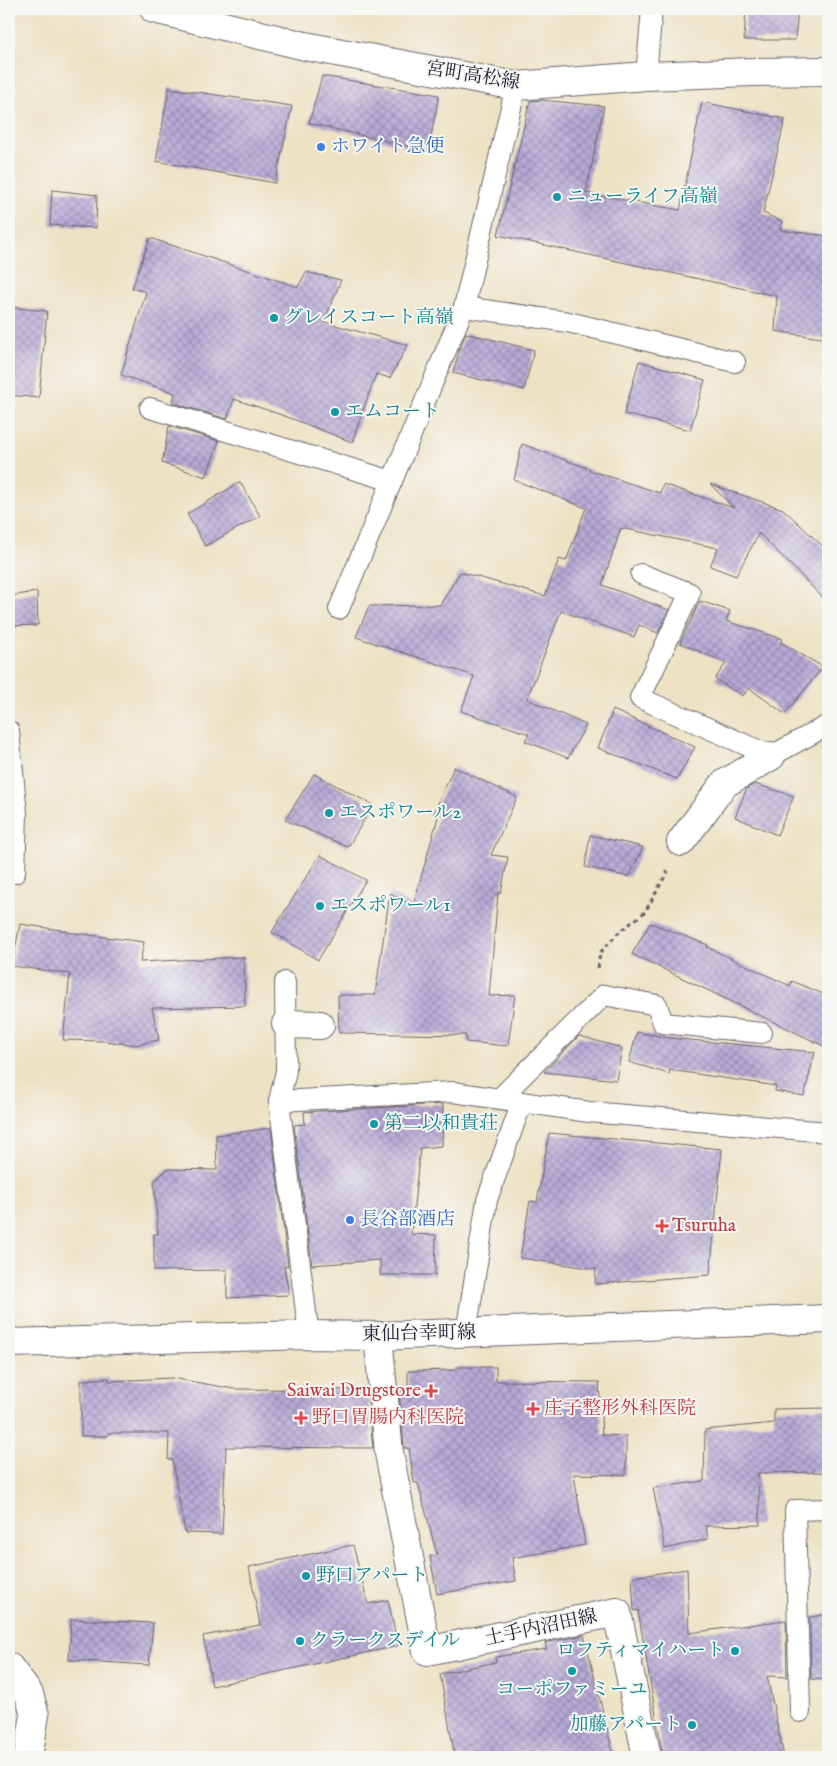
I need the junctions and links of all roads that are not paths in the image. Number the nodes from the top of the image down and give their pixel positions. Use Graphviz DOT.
graph roads {
  1 [pos="154,9"];
  2 [pos="652,9"];
  3 [pos="828,72"];
  4 [pos="646,76"];
  5 [pos="516,86"];
  6 [pos="464,307"];
  7 [pos="735,362"];
  8 [pos="150,408"];
  9 [pos="392,481"];
  10 [pos="640,574"];
  11 [pos="339,609"];
  12 [pos="828,725"];
  13 [pos="9,731"];
  14 [pos="771,756"];
  15 [pos="681,842"];
  16 [pos="15,874"];
  17 [pos="285,982"];
  18 [pos="286,1024"];
  19 [pos="320,1025"];
  20 [pos="762,1033"];
  21 [pos="500,1098"];
  22 [pos="279,1101"];
  23 [pos="522,1102"];
  24 [pos="828,1132"];
  25 [pos="828,1319"];
  26 [pos="466,1333"];
  27 [pos="309,1335"];
  28 [pos="378,1336"];
  29 [pos="9,1343"];
  30 [pos="828,1510"];
  31 [pos="9,1667"];
  32 [pos="800,1712"];
  33 [pos="28,1757"];
  34 [pos="647,1757"];
  1 -- 5 [label="street, 宮町高松線"];
  2 -- 4 [label="lane"];
  3 -- 4 [label="street, 宮町高松線"];
  4 -- 5 [label="street, 宮町高松線"];
  5 -- 6 [label="lane"];
  6 -- 7 [label="lane"];
  6 -- 9 [label="lane"];
  8 -- 9 [label="lane"];
  9 -- 11 [label="lane"];
  10 -- 14 [label="lane"];
  12 -- 14 [label="lane"];
  13 -- 16 [label="lane"];
  14 -- 15 [label="street"];
  17 -- 18 [label="lane"];
  18 -- 19 [label="street"];
  18 -- 22 [label="lane"];
  20 -- 21 [label="lane"];
  21 -- 22 [label="lane"];
  21 -- 23 [label="lane"];
  22 -- 27 [label="lane"];
  23 -- 24 [label="lane"];
  23 -- 26 [label="lane"];
  25 -- 26 [label="street, 東仙台幸町線"];
  26 -- 28 [label="street, 東仙台幸町線"];
  27 -- 28 [label="street, 東仙台幸町線"];
  27 -- 29 [label="street, 東仙台幸町線"];
  28 -- 34 [label="street, 土手内沼田線"];
  30 -- 32 [label="lane"];
  31 -- 33 [label="street"];
}
